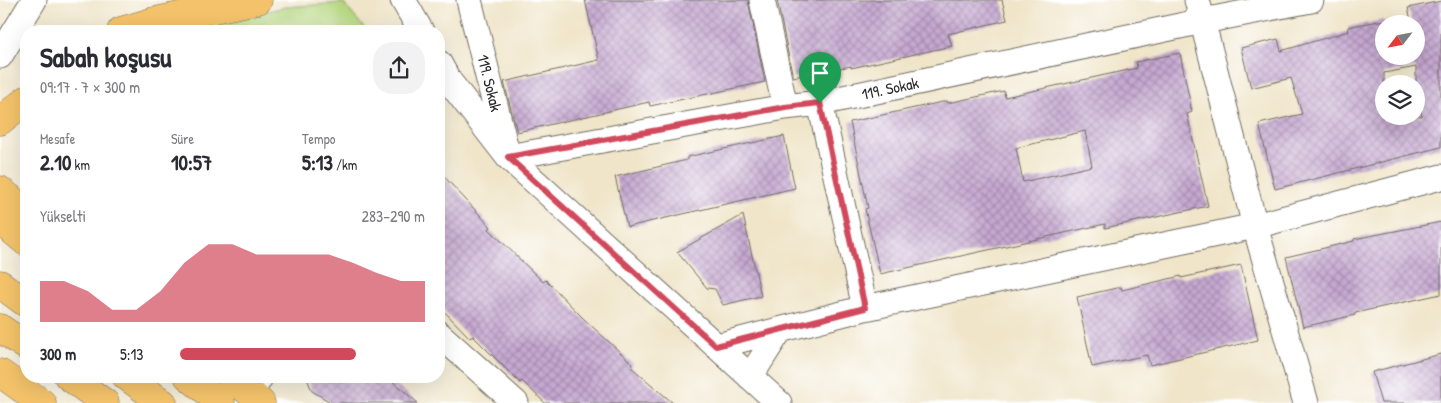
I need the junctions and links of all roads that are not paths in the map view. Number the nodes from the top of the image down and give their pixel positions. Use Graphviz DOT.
graph roads {
  1 [pos="34,0"];
  2 [pos="258,0"];
  3 [pos="403,0"];
  4 [pos="469,0"];
  5 [pos="762,0"];
  6 [pos="1311,0"];
  7 [pos="1200,11"];
  8 [pos="152,25"];
  9 [pos="418,25"];
  10 [pos="0,56"];
  11 [pos="445,84"];
  12 [pos="820,103"];
  13 [pos="20,105"];
  14 [pos="785,107"];
  15 [pos="0,121"];
  16 [pos="508,157"];
  17 [pos="1441,177"];
  18 [pos="0,190"];
  19 [pos="20,206"];
  20 [pos="0,220"];
  21 [pos="1255,226"];
  22 [pos="20,237"];
  23 [pos="0,284"];
  24 [pos="20,299"];
  25 [pos="865,308"];
  26 [pos="0,328"];
  27 [pos="780,330"];
  28 [pos="445,339"];
  29 [pos="20,342"];
  30 [pos="716,346"];
  31 [pos="0,373"];
  32 [pos="750,376"];
  33 [pos="78,383"];
  34 [pos="136,383"];
  35 [pos="197,383"];
  36 [pos="42,403"];
  37 [pos="105,403"];
  38 [pos="163,403"];
  39 [pos="221,403"];
  40 [pos="516,403"];
  41 [pos="779,403"];
  42 [pos="1306,403"];
  1 -- 10 [label="street"];
  2 -- 8 [label="main road"];
  3 -- 9 [label="street"];
  4 -- 16 [label="street, 119. Sokak"];
  5 -- 14 [label="street"];
  6 -- 7 [label="street, 119. Sokak"];
  7 -- 12 [label="street, 119. Sokak"];
  7 -- 21 [label="street"];
  11 -- 16 [label="street"];
  12 -- 14 [label="street, 119. Sokak"];
  12 -- 25 [label="street"];
  13 -- 15 [label="main road"];
  14 -- 16 [label="street, 119. Sokak"];
  16 -- 30 [label="street"];
  17 -- 21 [label="street"];
  18 -- 19 [label="main road"];
  20 -- 22 [label="main road"];
  21 -- 25 [label="street"];
  21 -- 42 [label="street"];
  23 -- 24 [label="main road"];
  25 -- 27 [label="street"];
  26 -- 29 [label="main road"];
  27 -- 30 [label="street"];
  27 -- 32 [label="street"];
  28 -- 40 [label="street"];
  30 -- 32 [label="street"];
  31 -- 36 [label="main road"];
  32 -- 41 [label="street"];
  33 -- 37 [label="main road"];
  34 -- 38 [label="main road"];
  35 -- 39 [label="main road"];
}
